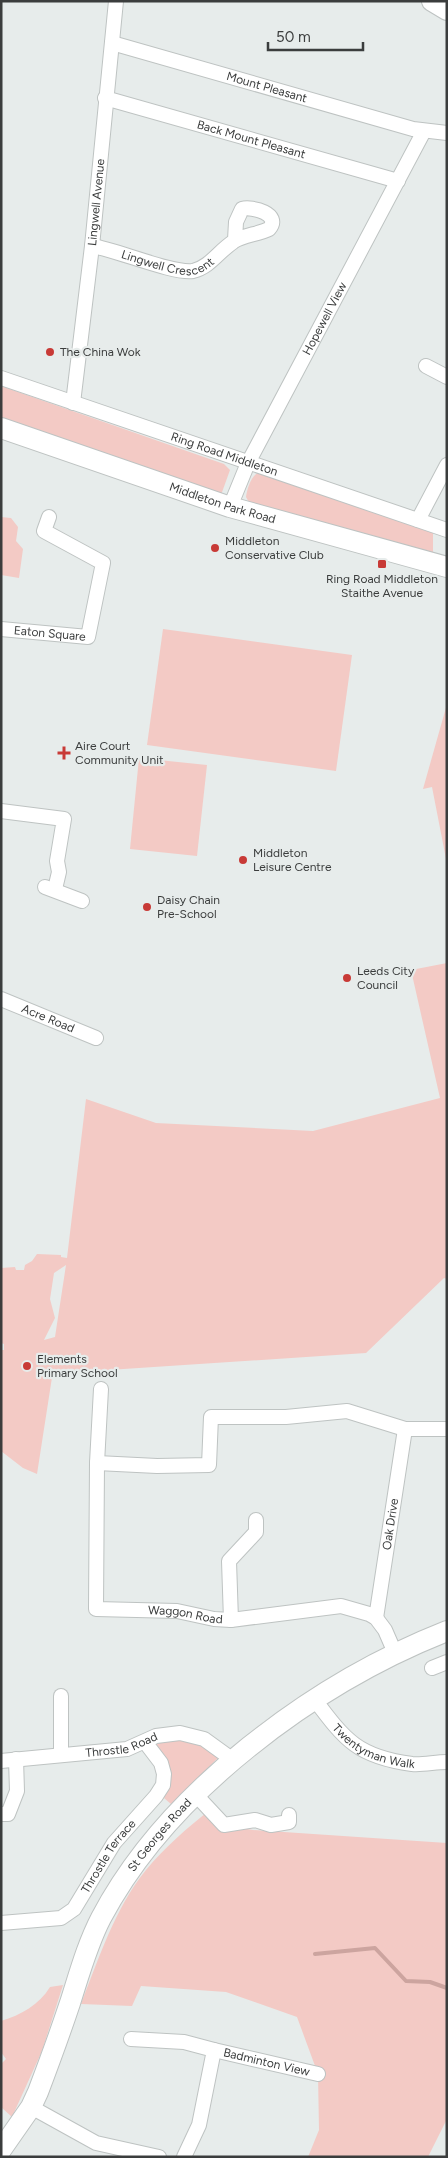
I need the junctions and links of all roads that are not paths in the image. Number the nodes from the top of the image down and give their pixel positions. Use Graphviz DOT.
graph roads {
  1 [pos="116,1"];
  2 [pos="432,1"];
  3 [pos="447,10"];
  4 [pos="112,43"];
  5 [pos="105,98"];
  6 [pos="424,131"];
  7 [pos="447,132"];
  8 [pos="398,181"];
  9 [pos="235,240"];
  10 [pos="92,246"];
  11 [pos="426,366"];
  12 [pos="447,377"];
  13 [pos="1,378"];
  14 [pos="73,403"];
  15 [pos="1,428"];
  16 [pos="248,463"];
  17 [pos="447,466"];
  18 [pos="230,507"];
  19 [pos="49,517"];
  20 [pos="418,520"];
  21 [pos="447,530"];
  22 [pos="447,567"];
  23 [pos="1,629"];
  24 [pos="1,811"];
  25 [pos="82,901"];
  26 [pos="5,1001"];
  27 [pos="1,1015"];
  28 [pos="96,1038"];
  29 [pos="101,1389"];
  30 [pos="405,1429"];
  31 [pos="447,1429"];
  32 [pos="97,1463"];
  33 [pos="256,1520"];
  34 [pos="376,1618"];
  35 [pos="231,1620"];
  36 [pos="447,1631"];
  37 [pos="395,1653"];
  38 [pos="447,1662"];
  39 [pos="432,1668"];
  40 [pos="61,1696"];
  41 [pos="315,1700"];
  42 [pos="145,1742"];
  43 [pos="61,1755"];
  44 [pos="16,1759"];
  45 [pos="233,1760"];
  46 [pos="1,1761"];
  47 [pos="447,1762"];
  48 [pos="196,1795"];
  49 [pos="4,1814"];
  50 [pos="292,1821"];
  51 [pos="1,1923"];
  52 [pos="131,2039"];
  53 [pos="214,2050"];
  54 [pos="318,2074"];
  55 [pos="31,2107"];
  56 [pos="1,2150"];
  57 [pos="159,2157"];
  58 [pos="184,2157"];
  1 -- 4 [label="street, Lingwell Avenue"];
  2 -- 3 [label="street"];
  4 -- 5 [label="street, Lingwell Avenue"];
  4 -- 6 [label="street, Mount Pleasant"];
  5 -- 8 [label="street, Back Mount Pleasant"];
  5 -- 10 [label="street, Lingwell Avenue"];
  6 -- 7 [label="street, Mount Pleasant"];
  6 -- 8 [label="street, Hopewell View"];
  8 -- 16 [label="street, Hopewell View"];
  9 -- 10 [label="street, Lingwell Crescent"];
  10 -- 14 [label="street, Lingwell Avenue"];
  11 -- 12 [label="street"];
  13 -- 14 [label="street, Ring Road Middleton"];
  14 -- 16 [label="street, Ring Road Middleton"];
  15 -- 18 [label="street, Middleton Park Road"];
  16 -- 18 [label="street, Hopewell View"];
  16 -- 20 [label="street, Ring Road Middleton"];
  17 -- 20 [label="street"];
  18 -- 22 [label="street, Middleton Park Road"];
  19 -- 23 [label="street, Eaton Square"];
  20 -- 21 [label="street, Ring Road Middleton"];
  24 -- 25 [label="street"];
  26 -- 27 [label="street"];
  26 -- 28 [label="street, Acre Road"];
  29 -- 32 [label="street, Waggon Road"];
  30 -- 31 [label="street"];
  30 -- 32 [label="street"];
  30 -- 34 [label="street, Oak Drive"];
  32 -- 35 [label="street, Waggon Road"];
  33 -- 35 [label="street"];
  34 -- 35 [label="street, Waggon Road"];
  34 -- 37 [label="street"];
  36 -- 37 [label="street, St Georges Road"];
  37 -- 41 [label="street, St Georges Road"];
  38 -- 39 [label="street"];
  40 -- 43 [label="street"];
  41 -- 45 [label="street, St Georges Road"];
  41 -- 47 [label="street, Twentyman Walk"];
  42 -- 43 [label="street, Throstle Road"];
  42 -- 45 [label="street, Throstle Road"];
  42 -- 51 [label="street, Throstle Terrace"];
  43 -- 44 [label="street, Throstle Road"];
  44 -- 46 [label="street, Throstle Road"];
  44 -- 49 [label="street"];
  45 -- 48 [label="street, St Georges Road"];
  48 -- 50 [label="street"];
  48 -- 55 [label="street, St Georges Road"];
  52 -- 53 [label="street, Badminton View"];
  53 -- 54 [label="street, Badminton View"];
  53 -- 58 [label="street, Badminton View"];
  55 -- 56 [label="street, St Georges Road"];
  55 -- 57 [label="street"];
}
